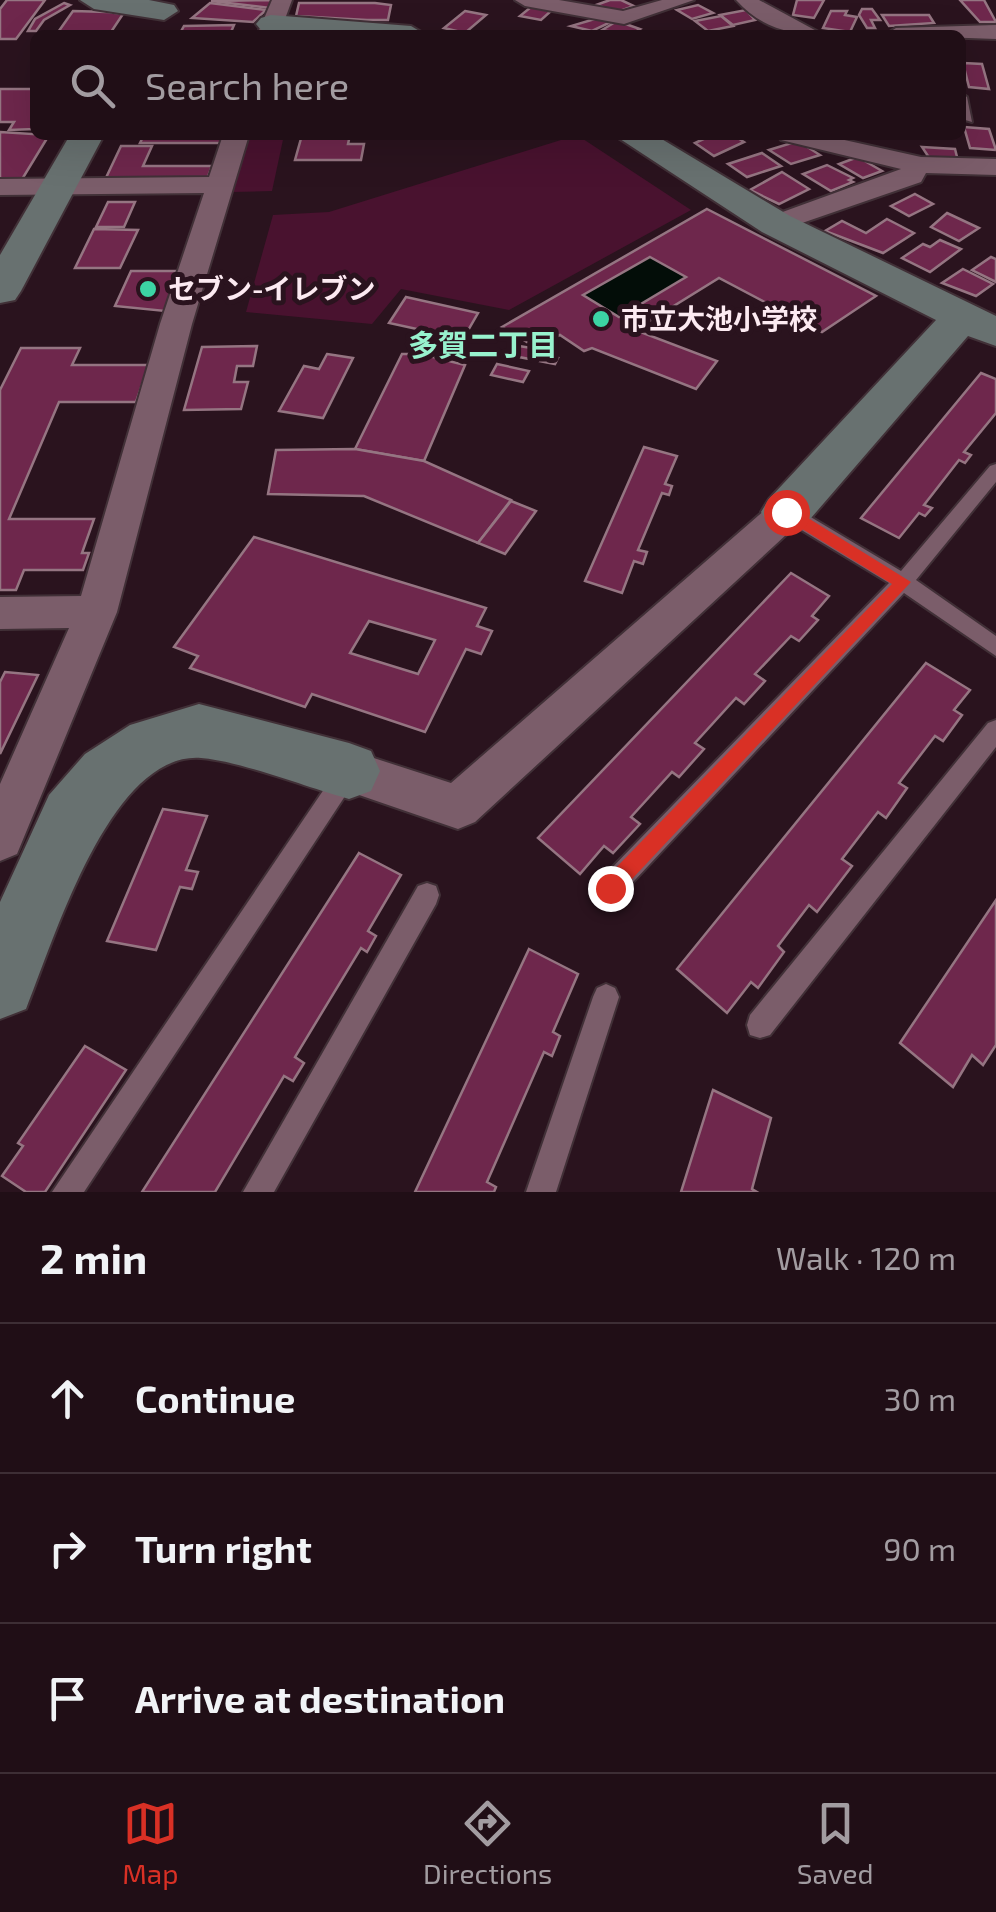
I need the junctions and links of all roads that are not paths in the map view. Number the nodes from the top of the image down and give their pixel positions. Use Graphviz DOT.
graph roads {
  1 [pos="94,0"];
  2 [pos="525,0"];
  3 [pos="684,0"];
  4 [pos="746,0"];
  5 [pos="171,6"];
  6 [pos="624,18"];
  7 [pos="274,20"];
  8 [pos="150,30"];
  9 [pos="365,30"];
  10 [pos="657,30"];
  11 [pos="799,30"];
  12 [pos="966,30"];
  13 [pos="996,32"];
  14 [pos="966,113"];
  15 [pos="968,119"];
  16 [pos="84,140"];
  17 [pos="234,140"];
  18 [pos="639,140"];
  19 [pos="810,140"];
  20 [pos="879,140"];
  21 [pos="915,166"];
  22 [pos="996,167"];
  23 [pos="220,185"];
  24 [pos="61,186"];
  25 [pos="0,187"];
  26 [pos="776,224"];
  27 [pos="0,291"];
  28 [pos="979,325"];
  29 [pos="996,470"];
  30 [pos="786,512"];
  31 [pos="903,582"];
  32 [pos="97,612"];
  33 [pos="0,613"];
  34 [pos="996,647"];
  35 [pos="996,730"];
  36 [pos="349,771"];
  37 [pos="0,838"];
  38 [pos="610,888"];
  39 [pos="427,896"];
  40 [pos="0,984"];
  41 [pos="606,997"];
  42 [pos="760,1025"];
  43 [pos="67,1192"];
  44 [pos="258,1192"];
  45 [pos="541,1192"];
  1 -- 5 [label="street"];
  2 -- 6 [label="street"];
  3 -- 6 [label="street"];
  4 -- 11 [label="street"];
  5 -- 8 [label="street"];
  6 -- 10 [label="street"];
  7 -- 9 [label="street"];
  12 -- 13 [label="street"];
  14 -- 15 [label="lane"];
  16 -- 24 [label="street"];
  17 -- 23 [label="street"];
  18 -- 26 [label="street"];
  19 -- 21 [label="street"];
  20 -- 21 [label="street"];
  21 -- 22 [label="street"];
  21 -- 26 [label="street"];
  23 -- 24 [label="street"];
  23 -- 32 [label="street"];
  24 -- 25 [label="street"];
  24 -- 27 [label="street"];
  26 -- 28 [label="street"];
  28 -- 30 [label="street"];
  29 -- 31 [label="lane"];
  30 -- 31 [label="lane"];
  30 -- 36 [label="street"];
  31 -- 34 [label="lane"];
  31 -- 38 [label="lane"];
  32 -- 33 [label="street"];
  32 -- 37 [label="street"];
  35 -- 42 [label="lane"];
  36 -- 40 [label="street"];
  36 -- 43 [label="lane"];
  39 -- 44 [label="lane"];
  41 -- 45 [label="lane"];
}
